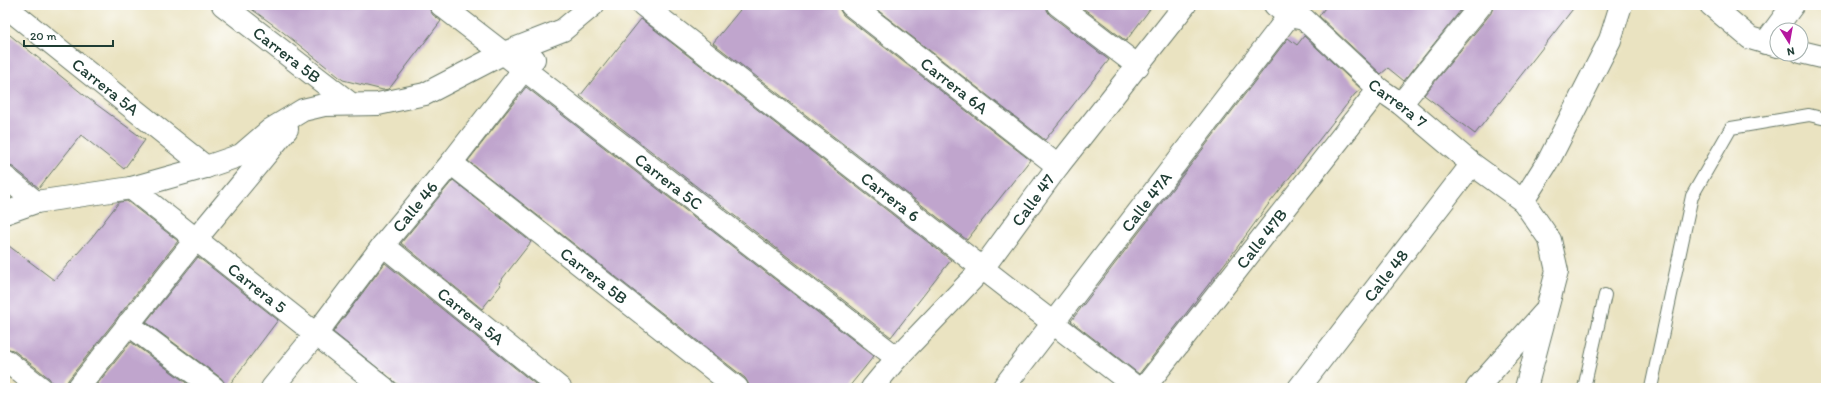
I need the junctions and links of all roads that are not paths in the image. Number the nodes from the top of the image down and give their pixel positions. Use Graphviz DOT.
graph roads {
  1 [pos="224,5"];
  2 [pos="440,5"];
  3 [pos="593,5"];
  4 [pos="644,5"];
  5 [pos="852,5"];
  6 [pos="1058,5"];
  7 [pos="1185,5"];
  8 [pos="1481,5"];
  9 [pos="1621,5"];
  10 [pos="1711,5"];
  11 [pos="1793,5"];
  12 [pos="5,6"];
  13 [pos="1296,11"];
  14 [pos="1783,22"];
  15 [pos="563,30"];
  16 [pos="1769,43"];
  17 [pos="504,53"];
  18 [pos="1809,54"];
  19 [pos="1826,58"];
  20 [pos="1138,66"];
  21 [pos="524,69"];
  22 [pos="1379,89"];
  23 [pos="351,104"];
  24 [pos="1401,104"];
  25 [pos="303,110"];
  26 [pos="1826,119"];
  27 [pos="451,163"];
  28 [pos="1472,164"];
  29 [pos="1058,166"];
  30 [pos="206,167"];
  31 [pos="5,177"];
  32 [pos="131,188"];
  33 [pos="1523,201"];
  34 [pos="36,202"];
  35 [pos="5,213"];
  36 [pos="196,239"];
  37 [pos="383,244"];
  38 [pos="983,268"];
  39 [pos="1605,294"];
  40 [pos="1545,312"];
  41 [pos="1053,323"];
  42 [pos="128,324"];
  43 [pos="316,334"];
  44 [pos="898,358"];
  45 [pos="5,360"];
  46 [pos="41,388"];
  47 [pos="78,388"];
  48 [pos="214,388"];
  49 [pos="272,388"];
  50 [pos="384,388"];
  51 [pos="560,388"];
  52 [pos="737,388"];
  53 [pos="872,388"];
  54 [pos="1003,388"];
  55 [pos="1137,388"];
  56 [pos="1144,388"];
  57 [pos="1299,388"];
  58 [pos="1477,388"];
  59 [pos="1526,388"];
  60 [pos="1584,388"];
  61 [pos="1651,388"];
  1 -- 23 [label="street, Carrera 5B"];
  2 -- 17 [label="street, Carrera 5C"];
  3 -- 15 [label="street"];
  4 -- 38 [label="street, Carrera 6"];
  5 -- 29 [label="street, Carrera 6A"];
  6 -- 20 [label="street"];
  7 -- 20 [label="street, Calle 47"];
  8 -- 24 [label="street"];
  9 -- 33 [label="street"];
  10 -- 16 [label="street"];
  11 -- 14 [label="street"];
  12 -- 30 [label="street, Carrera 5A"];
  13 -- 22 [label="street, Carrera 7"];
  13 -- 41 [label="street, Calle 47A"];
  15 -- 17 [label="street"];
  15 -- 21 [label="street, Calle 46"];
  17 -- 21 [label="street, Carrera 5C"];
  17 -- 23 [label="street"];
  18 -- 19 [label="street"];
  20 -- 29 [label="street, Calle 47"];
  21 -- 27 [label="street, Calle 46"];
  21 -- 44 [label="street, Carrera 5C"];
  22 -- 24 [label="street, Carrera 7"];
  22 -- 56 [label="street, Calle 47B"];
  23 -- 25 [label="street"];
  24 -- 28 [label="street, Carrera 7"];
  25 -- 30 [label="street"];
  25 -- 36 [label="street"];
  26 -- 61 [label="lane"];
  27 -- 37 [label="street, Calle 46"];
  27 -- 52 [label="street, Carrera 5B"];
  28 -- 33 [label="street, Carrera 7"];
  28 -- 57 [label="street, Calle 48"];
  29 -- 38 [label="street, Calle 47"];
  30 -- 32 [label="street"];
  31 -- 34 [label="street"];
  32 -- 34 [label="street"];
  32 -- 36 [label="street, Carrera 5"];
  33 -- 40 [label="street, Carrera 7"];
  34 -- 35 [label="street"];
  36 -- 42 [label="street"];
  36 -- 43 [label="street, Carrera 5"];
  37 -- 43 [label="street, Calle 46"];
  37 -- 51 [label="street, Carrera 5A"];
  38 -- 41 [label="street, Carrera 6"];
  38 -- 44 [label="street, Calle 47"];
  39 -- 60 [label="lane"];
  40 -- 58 [label="street"];
  40 -- 59 [label="street, Carrera 7"];
  41 -- 54 [label="street, Calle 47A"];
  41 -- 55 [label="street, Carrera 6"];
  42 -- 47 [label="street"];
  42 -- 48 [label="street"];
  43 -- 49 [label="street, Calle 46"];
  43 -- 50 [label="street, Carrera 5"];
  44 -- 53 [label="street, Calle 47"];
  45 -- 46 [label="street"];
}
